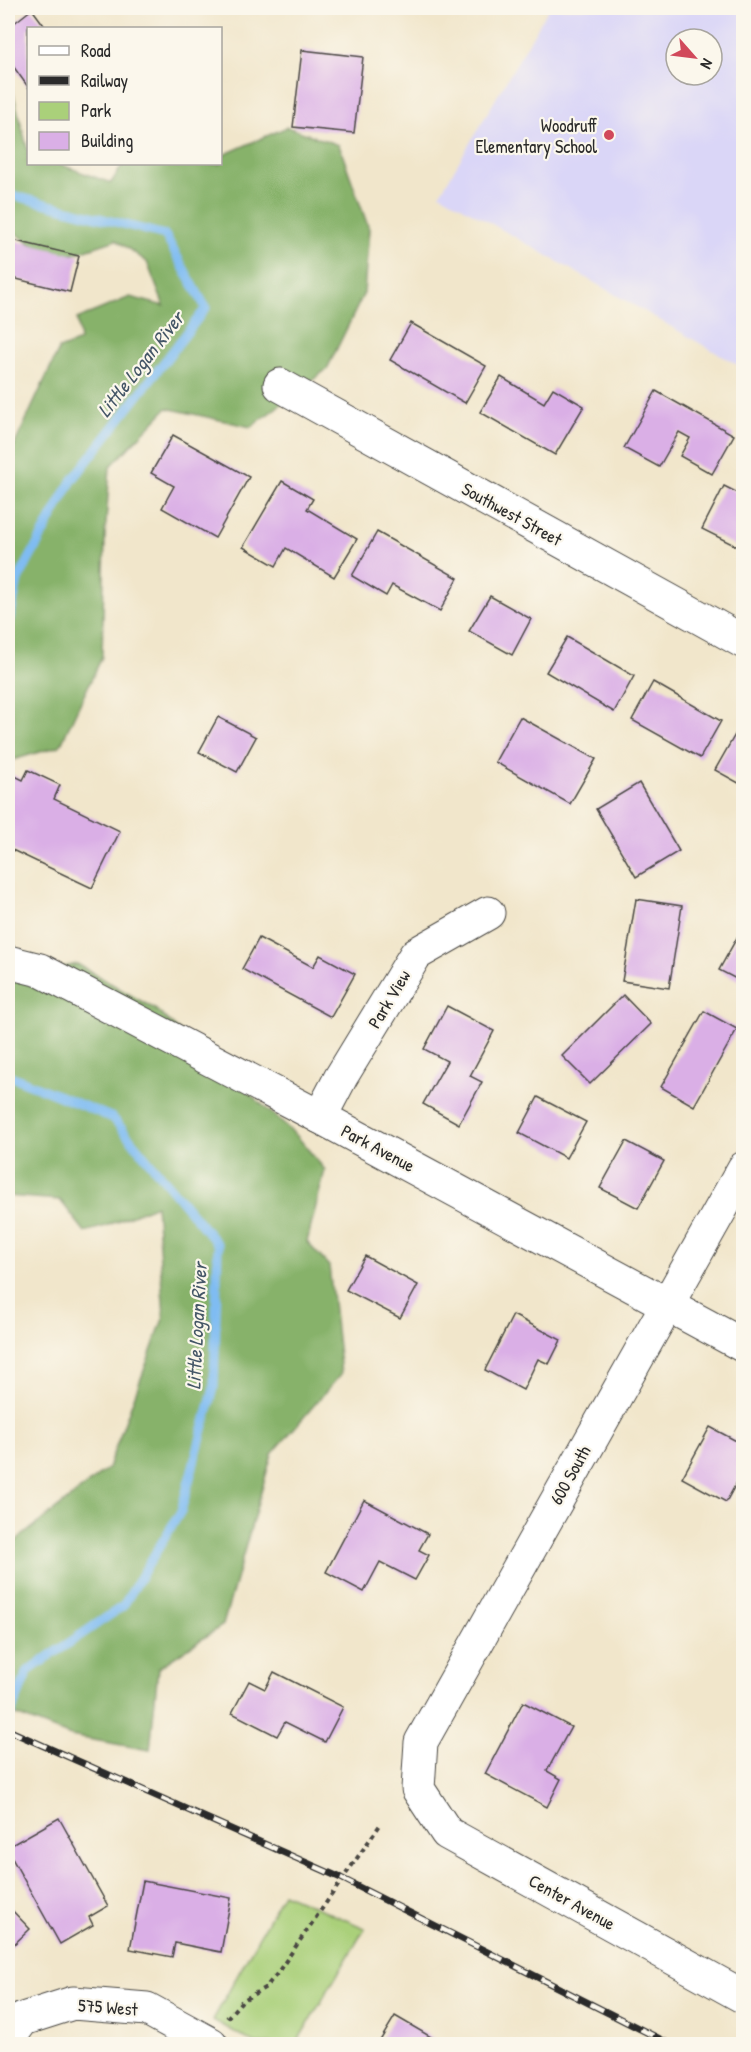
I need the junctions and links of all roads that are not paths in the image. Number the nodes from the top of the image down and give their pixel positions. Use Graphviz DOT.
graph roads {
  1 [pos="280,385"];
  2 [pos="744,642"];
  3 [pos="488,912"];
  4 [pos="8,962"];
  5 [pos="320,1117"];
  6 [pos="744,1168"];
  7 [pos="667,1303"];
  8 [pos="744,1346"];
  9 [pos="418,1789"];
  10 [pos="744,1997"];
  11 [pos="217,2034"];
  12 [pos="8,2039"];
  1 -- 2 [label="street, Southwest Street"];
  3 -- 5 [label="street, Park View"];
  4 -- 5 [label="street, Park Avenue"];
  5 -- 7 [label="street, Park Avenue"];
  6 -- 7 [label="street, 600 South"];
  7 -- 8 [label="street, Park Avenue"];
  7 -- 9 [label="street, 600 South"];
  9 -- 10 [label="street, Center Avenue"];
  11 -- 12 [label="street, 575 West"];
}
